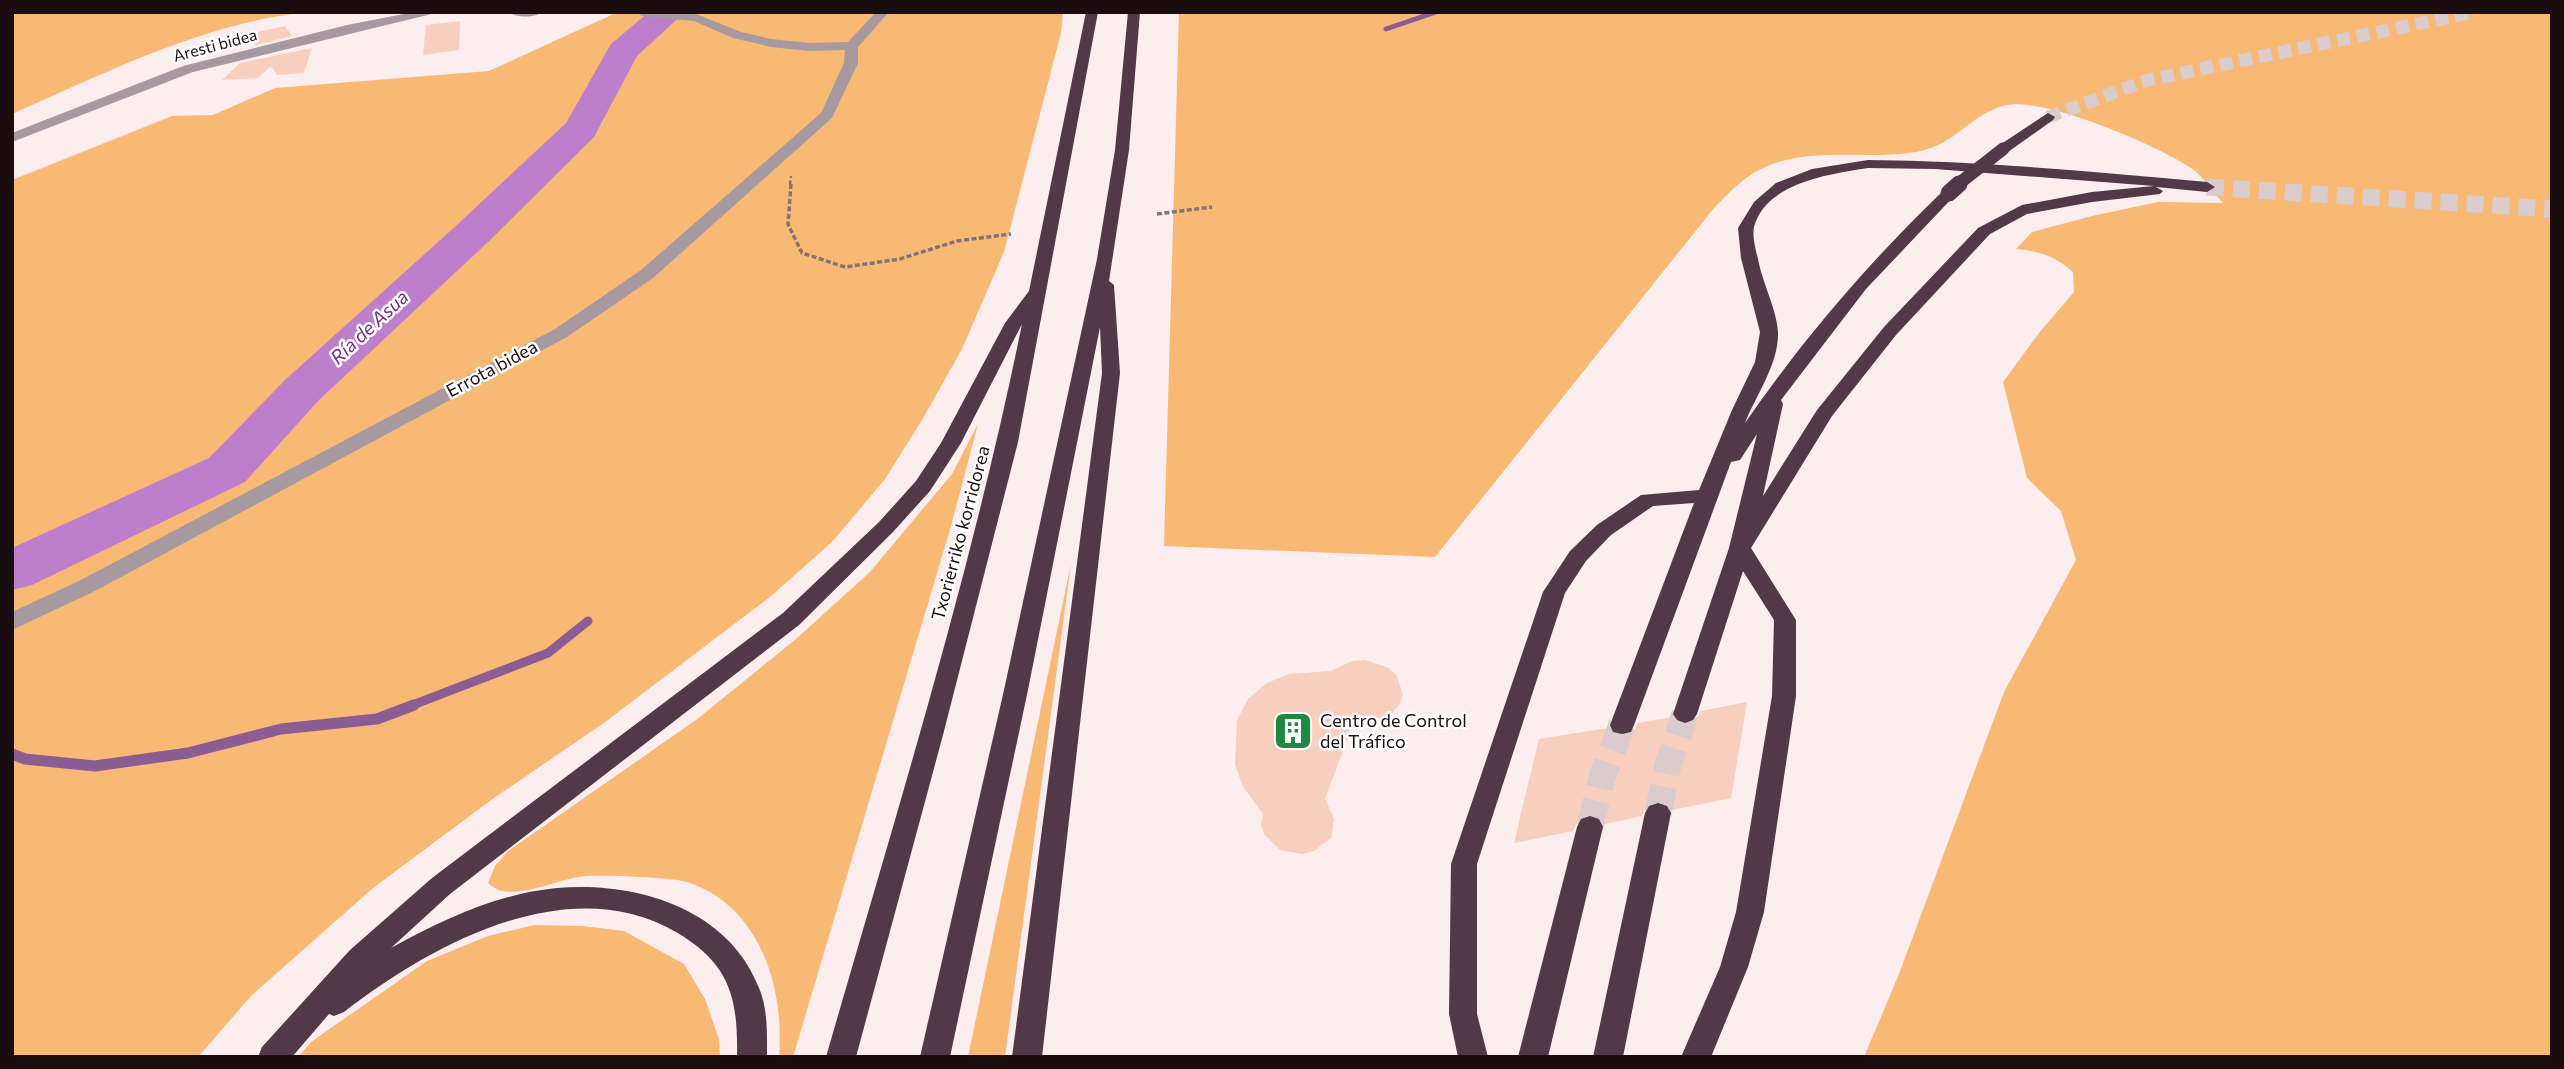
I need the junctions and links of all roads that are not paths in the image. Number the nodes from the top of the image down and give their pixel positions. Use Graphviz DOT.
graph roads {
  1 [pos="434,12"];
  2 [pos="515,12"];
  3 [pos="537,12"];
  4 [pos="642,12"];
  5 [pos="883,12"];
  6 [pos="1092,12"];
  7 [pos="1134,12"];
  8 [pos="852,46"];
  9 [pos="2048,117"];
  10 [pos="12,138"];
  11 [pos="1105,259"];
  12 [pos="1038,291"];
  13 [pos="1777,388"];
  14 [pos="1707,496"];
  15 [pos="1740,548"];
  16 [pos="12,622"];
  17 [pos="1685,714"];
  18 [pos="1622,725"];
  19 [pos="1658,813"];
  20 [pos="1590,827"];
  21 [pos="278,1051"];
  22 [pos="752,1057"];
  23 [pos="841,1057"];
  24 [pos="935,1057"];
  25 [pos="1027,1057"];
  26 [pos="1473,1057"];
  27 [pos="1533,1057"];
  28 [pos="1608,1057"];
  29 [pos="1696,1057"];
  1 -- 10 [label="street, Aresti bidea"];
  2 -- 3 [label="street"];
  4 -- 8 [label="street"];
  5 -- 8 [label="street, Errota bidea"];
  6 -- 12 [label="highway, Txorierriko korridorea"];
  7 -- 11 [label="highway"];
  8 -- 16 [label="street, Errota bidea"];
  9 -- 13 [label="highway, bridge"];
  11 -- 24 [label="highway"];
  11 -- 25 [label="highway"];
  12 -- 21 [label="highway"];
  12 -- 23 [label="highway, Txorierriko korridorea"];
  13 -- 14 [label="highway"];
  13 -- 15 [label="highway"];
  14 -- 15 [label="highway"];
  14 -- 18 [label="highway"];
  14 -- 26 [label="highway"];
  15 -- 17 [label="highway"];
  15 -- 29 [label="highway"];
  19 -- 28 [label="highway"];
  20 -- 27 [label="highway"];
  21 -- 22 [label="highway"];
}
